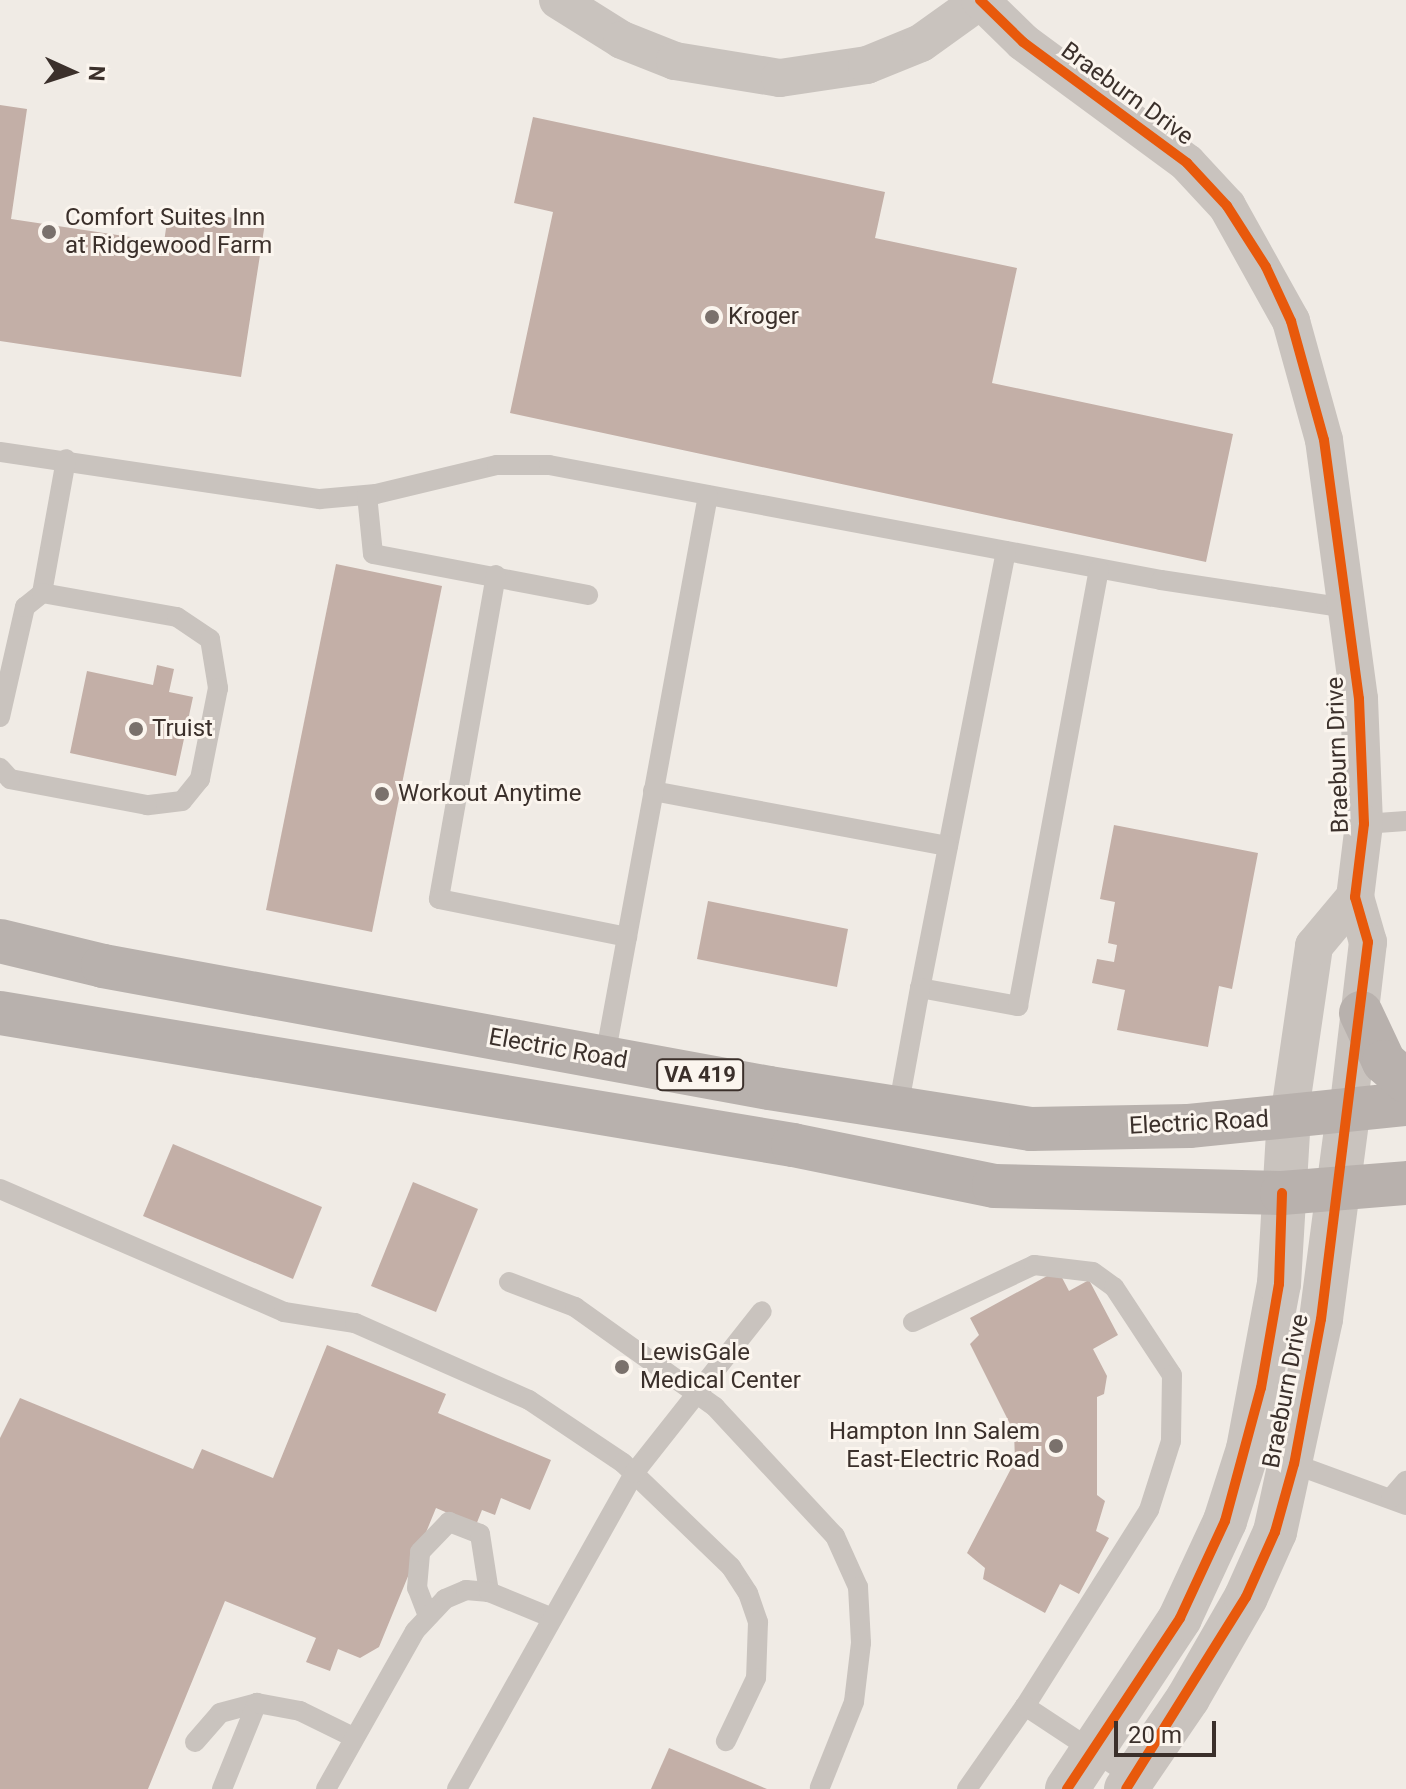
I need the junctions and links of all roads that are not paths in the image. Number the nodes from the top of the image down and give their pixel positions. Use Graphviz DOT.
graph roads {
  1 [pos="558,0"];
  2 [pos="980,0"];
  3 [pos="0,452"];
  4 [pos="66,459"];
  5 [pos="367,495"];
  6 [pos="708,495"];
  7 [pos="1006,551"];
  8 [pos="1099,569"];
  9 [pos="496,575"];
  10 [pos="42,593"];
  11 [pos="588,595"];
  12 [pos="1346,608"];
  13 [pos="0,717"];
  14 [pos="0,768"];
  15 [pos="653,791"];
  16 [pos="1406,821"];
  17 [pos="1364,824"];
  18 [pos="948,846"];
  19 [pos="1355,897"];
  20 [pos="627,937"];
  21 [pos="0,941"];
  22 [pos="920,988"];
  23 [pos="0,1013"];
  24 [pos="1361,1013"];
  25 [pos="605,1057"];
  26 [pos="1406,1081"];
  27 [pos="1406,1104"];
  28 [pos="898,1109"];
  29 [pos="1348,1113"];
  30 [pos="1289,1118"];
  31 [pos="1406,1183"];
  32 [pos="0,1189"];
  33 [pos="1336,1192"];
  34 [pos="1282,1193"];
  35 [pos="509,1282"];
  36 [pos="762,1311"];
  37 [pos="913,1322"];
  38 [pos="696,1393"];
  39 [pos="1294,1464"];
  40 [pos="634,1473"];
  41 [pos="1406,1481"];
  42 [pos="1398,1501"];
  43 [pos="1194,1591"];
  44 [pos="489,1592"];
  45 [pos="1238,1611"];
  46 [pos="428,1616"];
  47 [pos="550,1617"];
  48 [pos="257,1703"];
  49 [pos="1025,1706"];
  50 [pos="353,1737"];
  51 [pos="726,1741"];
  52 [pos="195,1742"];
  53 [pos="1093,1749"];
  54 [pos="1130,1784"];
  55 [pos="820,1787"];
  56 [pos="222,1789"];
  57 [pos="326,1789"];
  58 [pos="457,1789"];
  59 [pos="967,1789"];
  60 [pos="1067,1789"];
  1 -- 2 [label="street"];
  2 -- 12 [label="street, Braeburn Drive"];
  3 -- 4 [label="lane"];
  4 -- 5 [label="lane"];
  4 -- 10 [label="lane"];
  5 -- 6 [label="lane"];
  5 -- 9 [label="lane"];
  6 -- 7 [label="lane"];
  6 -- 15 [label="lane"];
  7 -- 8 [label="lane"];
  7 -- 18 [label="lane"];
  8 -- 12 [label="lane"];
  8 -- 22 [label="lane"];
  9 -- 11 [label="lane"];
  9 -- 20 [label="lane"];
  10 -- 13 [label="lane"];
  10 -- 14 [label="lane"];
  12 -- 17 [label="street, Braeburn Drive"];
  15 -- 18 [label="lane"];
  15 -- 20 [label="lane"];
  16 -- 17 [label="lane"];
  17 -- 19 [label="street, Braeburn Drive"];
  18 -- 22 [label="lane"];
  19 -- 24 [label="street, Braeburn Drive"];
  19 -- 30 [label="street, Braeburn Drive"];
  20 -- 25 [label="lane"];
  21 -- 25 [label="main road, Electric Road / VA 419"];
  22 -- 28 [label="lane"];
  23 -- 34 [label="main road, VA 419"];
  24 -- 26 [label="main road"];
  24 -- 29 [label="street, Braeburn Drive"];
  25 -- 28 [label="main road, Electric Road / VA 419"];
  27 -- 29 [label="main road, Electric Road / VA 419"];
  28 -- 30 [label="main road, Electric Road / VA 419"];
  29 -- 30 [label="main road, Electric Road / VA 419"];
  29 -- 33 [label="street, Braeburn Drive"];
  30 -- 34 [label="street, Braeburn Drive"];
  31 -- 33 [label="main road, VA 419"];
  32 -- 40 [label="lane"];
  33 -- 34 [label="main road, VA 419"];
  33 -- 39 [label="street, Braeburn Drive"];
  34 -- 43 [label="street, Braeburn Drive"];
  35 -- 38 [label="lane"];
  36 -- 38 [label="lane"];
  37 -- 49 [label="lane"];
  38 -- 40 [label="lane"];
  38 -- 55 [label="lane"];
  39 -- 42 [label="lane"];
  39 -- 45 [label="street, Braeburn Drive"];
  40 -- 47 [label="lane"];
  40 -- 51 [label="lane"];
  41 -- 42 [label="lane"];
  43 -- 45 [label="street"];
  43 -- 53 [label="street, Braeburn Drive"];
  44 -- 46 [label="lane"];
  44 -- 46 [label="lane"];
  44 -- 47 [label="lane"];
  45 -- 54 [label="street, Braeburn Drive"];
  46 -- 50 [label="lane"];
  47 -- 58 [label="lane"];
  48 -- 50 [label="lane"];
  48 -- 52 [label="lane"];
  48 -- 56 [label="lane"];
  49 -- 53 [label="lane"];
  49 -- 59 [label="lane"];
  50 -- 57 [label="lane"];
  53 -- 54 [label="lane"];
  53 -- 60 [label="street, Braeburn Drive"];
}
